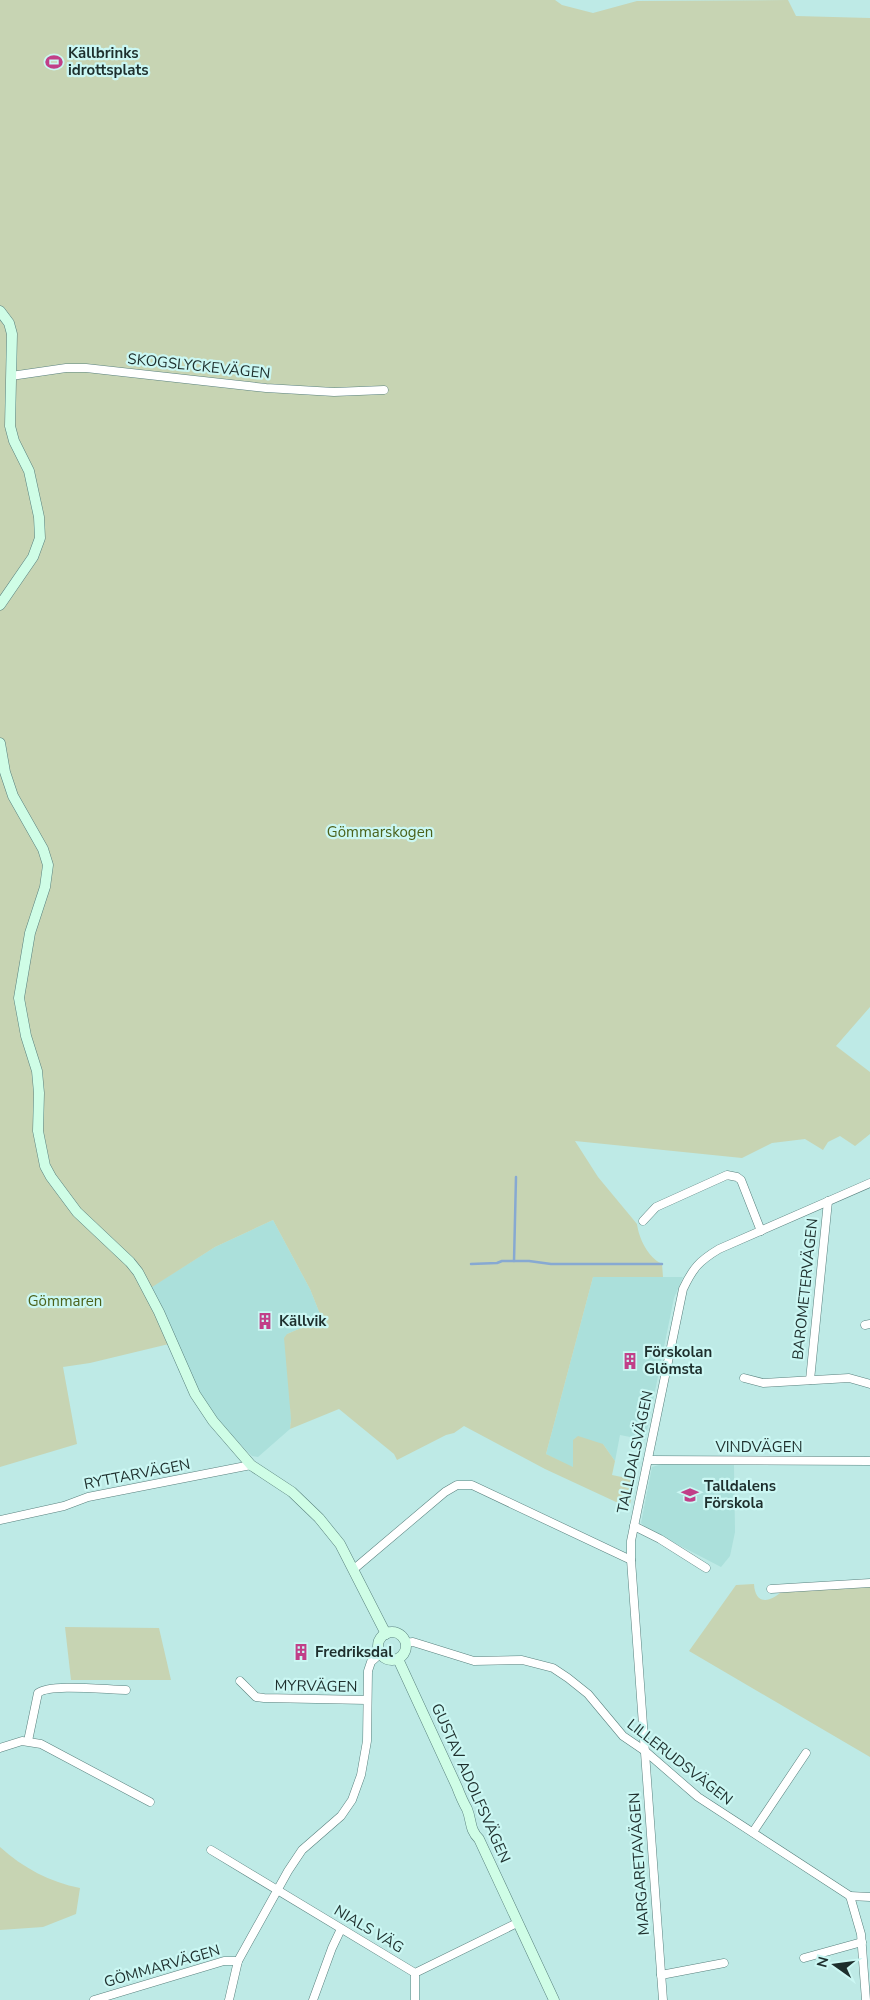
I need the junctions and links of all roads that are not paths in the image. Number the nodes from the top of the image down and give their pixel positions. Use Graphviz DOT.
graph roads {
  1 [pos="0,311"];
  2 [pos="11,376"];
  3 [pos="384,390"];
  4 [pos="0,606"];
  5 [pos="0,743"];
  6 [pos="870,1183"];
  7 [pos="828,1201"];
  8 [pos="643,1221"];
  9 [pos="761,1230"];
  10 [pos="744,1378"];
  11 [pos="810,1380"];
  12 [pos="870,1384"];
  13 [pos="648,1460"];
  14 [pos="870,1462"];
  15 [pos="252,1465"];
  16 [pos="0,1520"];
  17 [pos="634,1526"];
  18 [pos="631,1560"];
  19 [pos="706,1568"];
  20 [pos="354,1569"];
  21 [pos="870,1583"];
  22 [pos="771,1589"];
  23 [pos="386,1634"];
  24 [pos="406,1643"];
  25 [pos="380,1654"];
  26 [pos="398,1659"];
  27 [pos="240,1681"];
  28 [pos="126,1690"];
  29 [pos="367,1700"];
  30 [pos="28,1741"];
  31 [pos="0,1748"];
  32 [pos="645,1751"];
  33 [pos="806,1753"];
  34 [pos="150,1802"];
  35 [pos="753,1832"];
  36 [pos="211,1850"];
  37 [pos="277,1889"];
  38 [pos="850,1896"];
  39 [pos="870,1897"];
  40 [pos="518,1923"];
  41 [pos="341,1929"];
  42 [pos="862,1942"];
  43 [pos="804,1958"];
  44 [pos="238,1961"];
  45 [pos="724,1963"];
  46 [pos="415,1973"];
  47 [pos="661,1974"];
  48 [pos="868,1988"];
  49 [pos="94,2000"];
  50 [pos="229,2000"];
  51 [pos="313,2000"];
  52 [pos="415,2000"];
  53 [pos="554,2000"];
  54 [pos="663,2000"];
  55 [pos="866,2000"];
  1 -- 2 [label="street"];
  2 -- 3 [label="street, SKOGSLYCKEVÄGEN"];
  2 -- 4 [label="street"];
  5 -- 15 [label="street"];
  6 -- 7 [label="street, TALLDALSVÄGEN"];
  7 -- 9 [label="street, TALLDALSVÄGEN"];
  7 -- 11 [label="street, BAROMETERVÄGEN"];
  8 -- 9 [label="street"];
  9 -- 13 [label="street, TALLDALSVÄGEN"];
  10 -- 11 [label="street, BAROMETERVÄGEN"];
  11 -- 12 [label="street, BAROMETERVÄGEN"];
  13 -- 14 [label="street, VINDVÄGEN"];
  13 -- 17 [label="street, TALLDALSVÄGEN"];
  15 -- 16 [label="street, RYTTARVÄGEN"];
  15 -- 20 [label="street"];
  17 -- 18 [label="street, TALLDALSVÄGEN"];
  17 -- 19 [label="street"];
  18 -- 20 [label="street"];
  18 -- 32 [label="street, TALLDALSVÄGEN"];
  20 -- 23 [label="street"];
  21 -- 22 [label="street"];
  23 -- 24 [label="street"];
  23 -- 25 [label="street"];
  24 -- 26 [label="street"];
  24 -- 32 [label="street, LILLERUDSVÄGEN"];
  25 -- 26 [label="street"];
  25 -- 29 [label="street"];
  26 -- 40 [label="street, GUSTAV ADOLFSVÄGEN"];
  27 -- 29 [label="street, MYRVÄGEN"];
  28 -- 30 [label="street"];
  29 -- 37 [label="street"];
  30 -- 31 [label="street"];
  30 -- 34 [label="street"];
  32 -- 35 [label="street, LILLERUDSVÄGEN"];
  32 -- 47 [label="street, MARGARETAVÄGEN"];
  33 -- 35 [label="street"];
  35 -- 38 [label="street, LILLERUDSVÄGEN"];
  36 -- 37 [label="street, NIALS VÄG"];
  37 -- 41 [label="street, NIALS VÄG"];
  37 -- 44 [label="street"];
  38 -- 39 [label="street"];
  38 -- 42 [label="street"];
  40 -- 46 [label="street"];
  40 -- 53 [label="street, GUSTAV ADOLFSVÄGEN"];
  41 -- 46 [label="street, NIALS VÄG"];
  41 -- 51 [label="street"];
  42 -- 43 [label="street"];
  42 -- 48 [label="street"];
  44 -- 49 [label="street, GÖMMARVÄGEN"];
  44 -- 50 [label="street"];
  45 -- 47 [label="street"];
  46 -- 52 [label="street"];
  47 -- 54 [label="street, MARGARETAVÄGEN"];
  48 -- 55 [label="street"];
}
